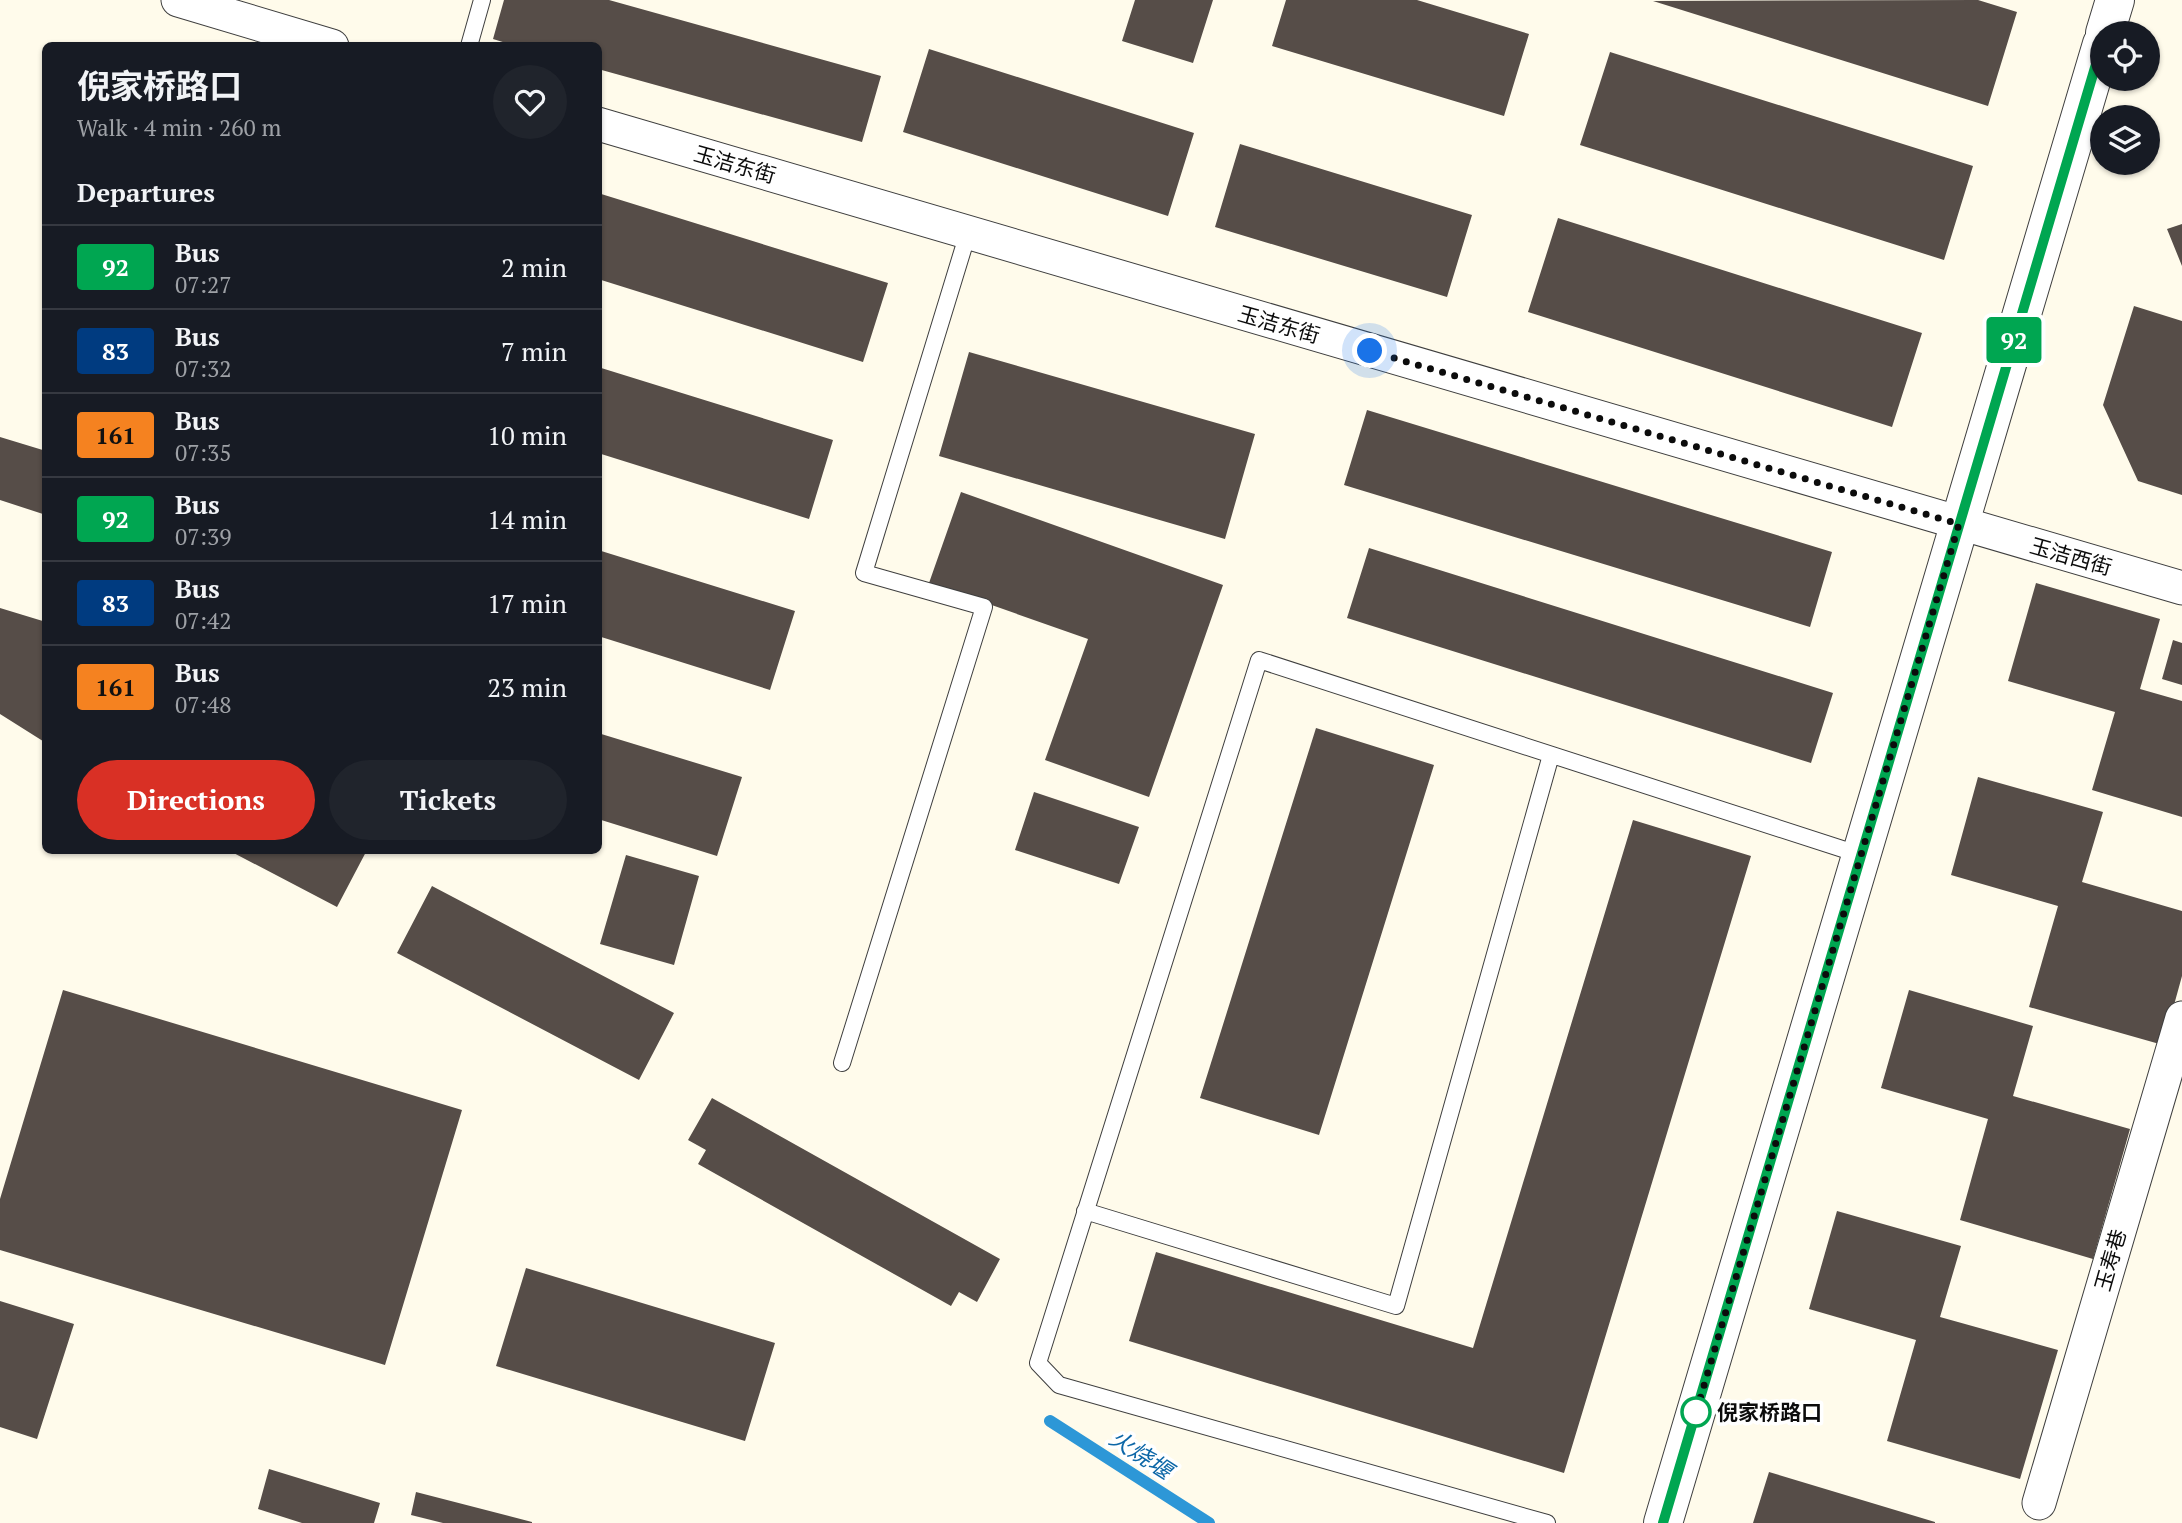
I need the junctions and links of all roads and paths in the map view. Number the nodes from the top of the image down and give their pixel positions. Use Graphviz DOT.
graph roads {
  1 [pos="178,0"];
  2 [pos="482,0"];
  3 [pos="2115,0"];
  4 [pos="2109,21"];
  5 [pos="319,42"];
  6 [pos="469,42"];
  7 [pos="2090,84"];
  8 [pos="602,125"];
  9 [pos="968,233"];
  10 [pos="1959,524"];
  11 [pos="2182,588"];
  12 [pos="1552,755"];
  13 [pos="1861,855"];
  14 [pos="2182,1018"];
  15 [pos="842,1063"];
  16 [pos="1085,1211"];
  17 [pos="2039,1503"];
  18 [pos="1547,1523"];
  19 [pos="1663,1523"];
  1 -- 5 [label="street"];
  2 -- 6 [label="lane"];
  3 -- 4 [label="street"];
  7 -- 10 [label="street"];
  8 -- 9 [label="street, 玉洁东街"];
  9 -- 10 [label="street, 玉洁东街"];
  9 -- 15 [label="lane"];
  10 -- 11 [label="street, 玉洁西街"];
  10 -- 13 [label="street"];
  12 -- 13 [label="lane"];
  12 -- 16 [label="lane"];
  12 -- 16 [label="lane"];
  13 -- 19 [label="street"];
  14 -- 17 [label="street, 玉寿巷"];
  16 -- 18 [label="lane"];
}
